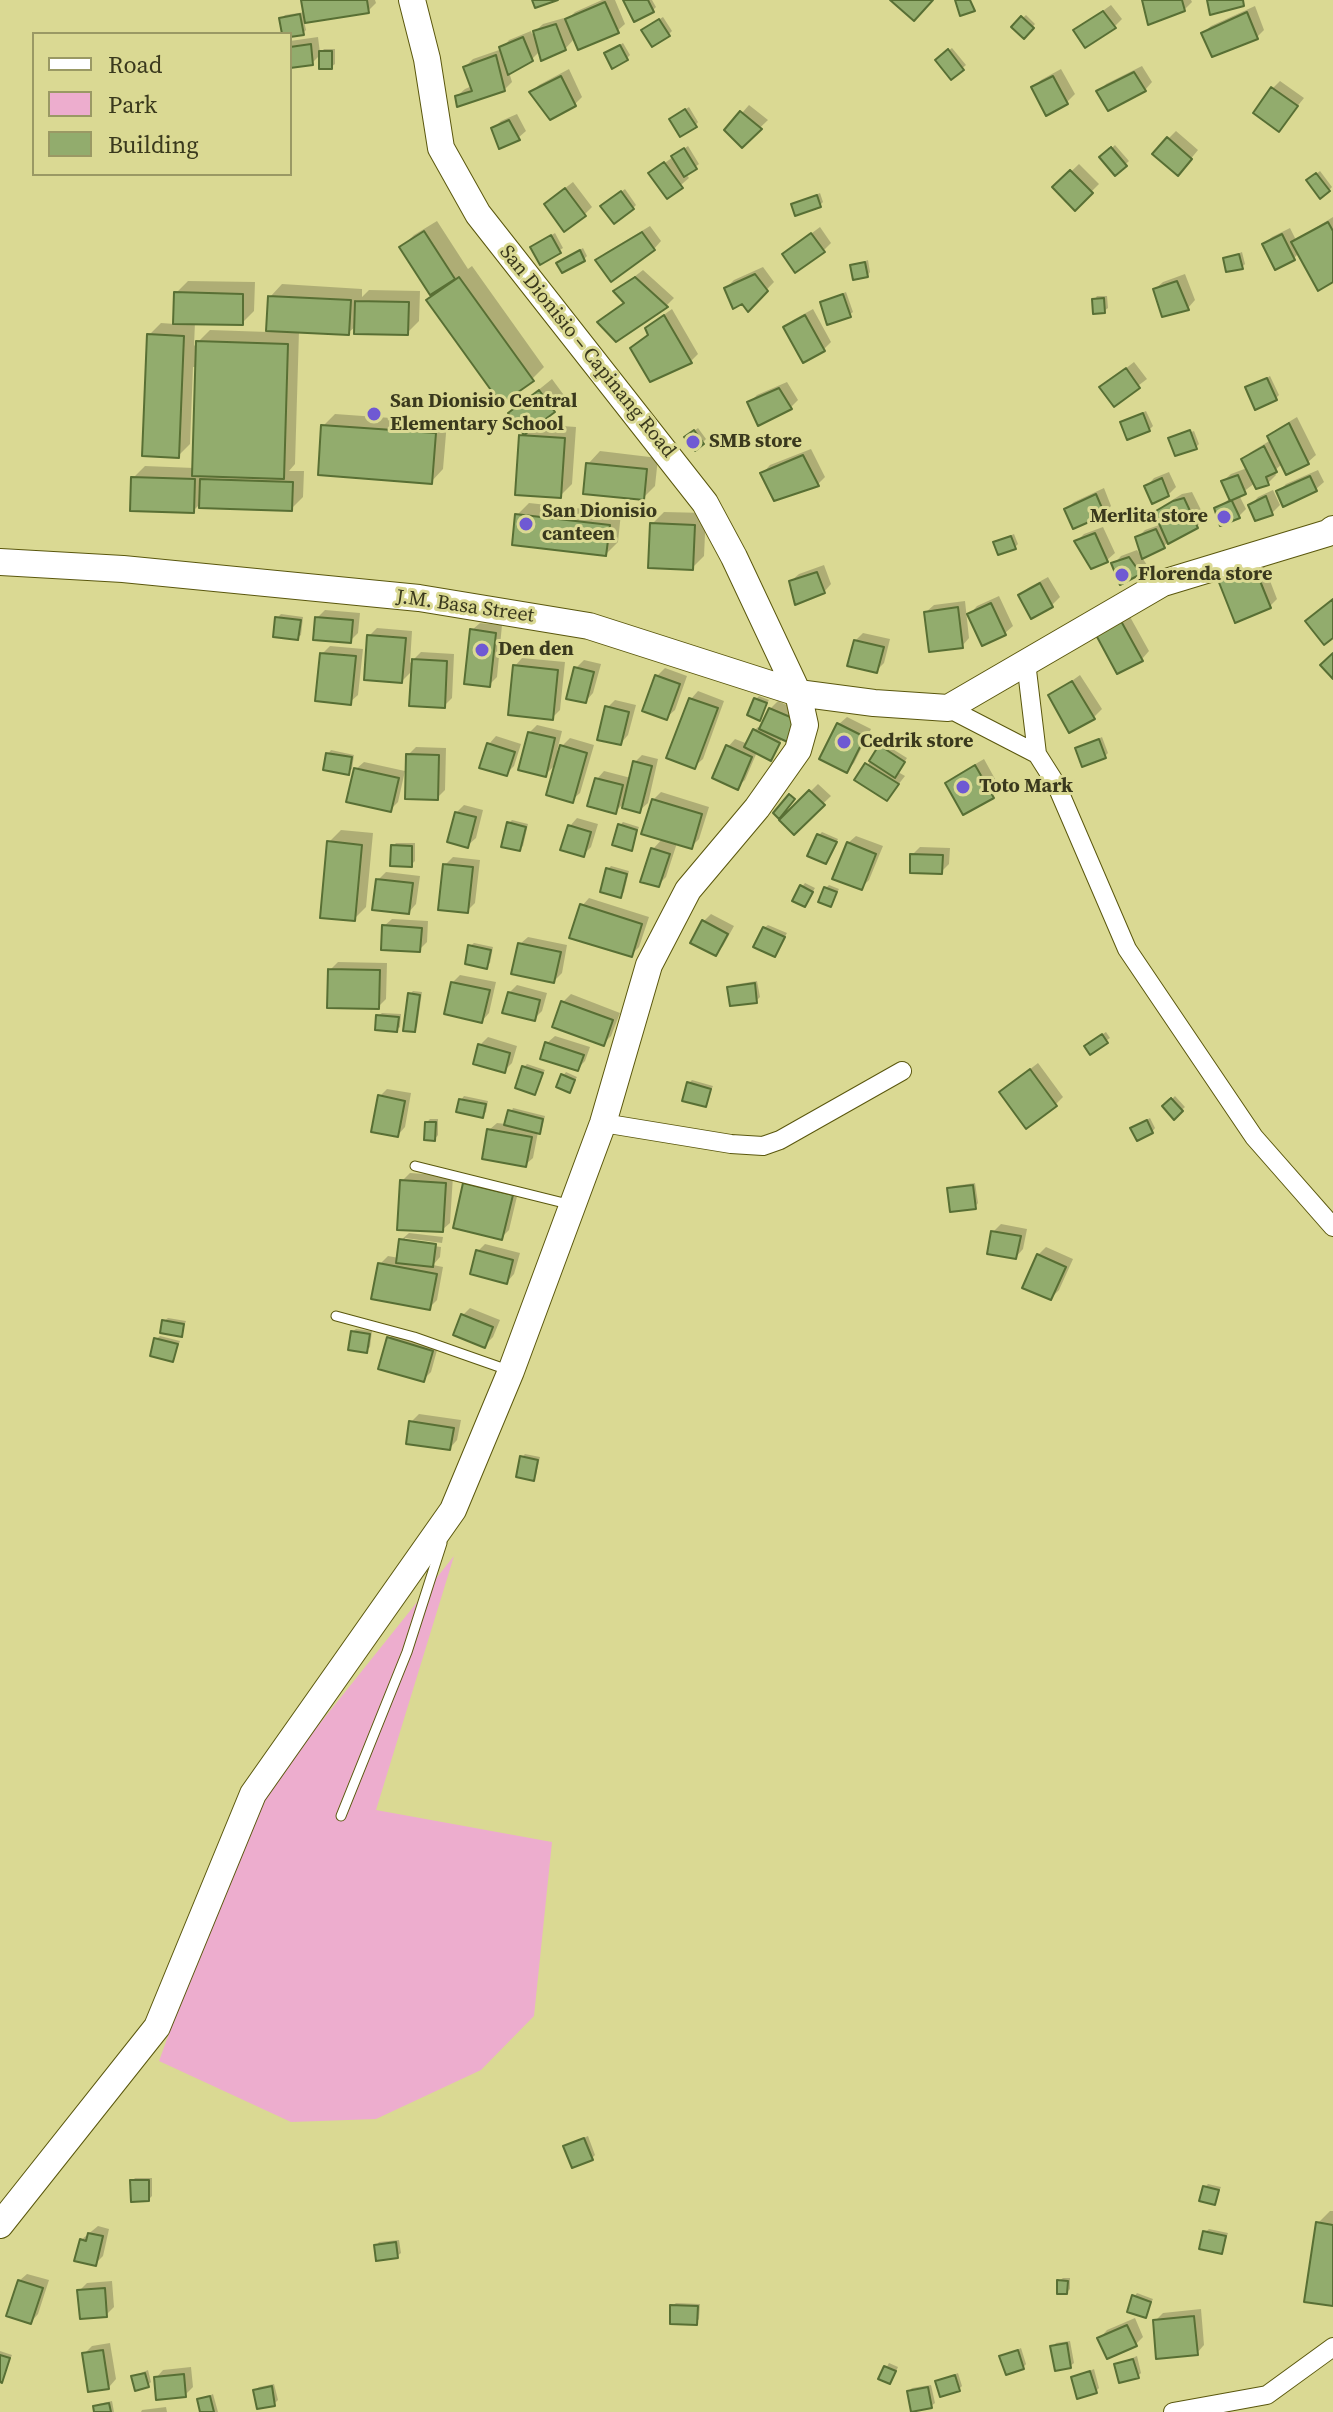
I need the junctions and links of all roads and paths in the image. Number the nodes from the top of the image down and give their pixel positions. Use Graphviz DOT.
graph roads {
  1 [pos="412,0"];
  2 [pos="1331,533"];
  3 [pos="0,562"];
  4 [pos="1026,662"];
  5 [pos="798,693"];
  6 [pos="948,708"];
  7 [pos="1037,754"];
  8 [pos="902,1071"];
  9 [pos="603,1123"];
  10 [pos="415,1166"];
  11 [pos="572,1205"];
  12 [pos="1333,1227"];
  13 [pos="336,1316"];
  14 [pos="511,1371"];
  15 [pos="453,1510"];
  16 [pos="341,1816"];
  17 [pos="0,2225"];
  18 [pos="1333,2347"];
  19 [pos="1173,2412"];
  1 -- 5 [label="main road, San Dionisio – Capinang Road"];
  2 -- 4 [label="main road"];
  3 -- 5 [label="main road, J.M. Basa Street"];
  4 -- 6 [label="main road"];
  4 -- 7 [label="street"];
  5 -- 6 [label="main road, J.M. Basa Street"];
  5 -- 9 [label="main road, San Dionisio – Capinang Road"];
  6 -- 7 [label="street"];
  7 -- 12 [label="street"];
  8 -- 9 [label="street"];
  9 -- 11 [label="main road, San Dionisio – Capinang Road"];
  10 -- 11 [label="lane"];
  11 -- 14 [label="main road, San Dionisio – Capinang Road"];
  13 -- 14 [label="lane"];
  14 -- 15 [label="main road, San Dionisio – Capinang Road"];
  15 -- 16 [label="lane"];
  15 -- 17 [label="main road, San Dionisio – Capinang Road"];
  18 -- 19 [label="street"];
}
